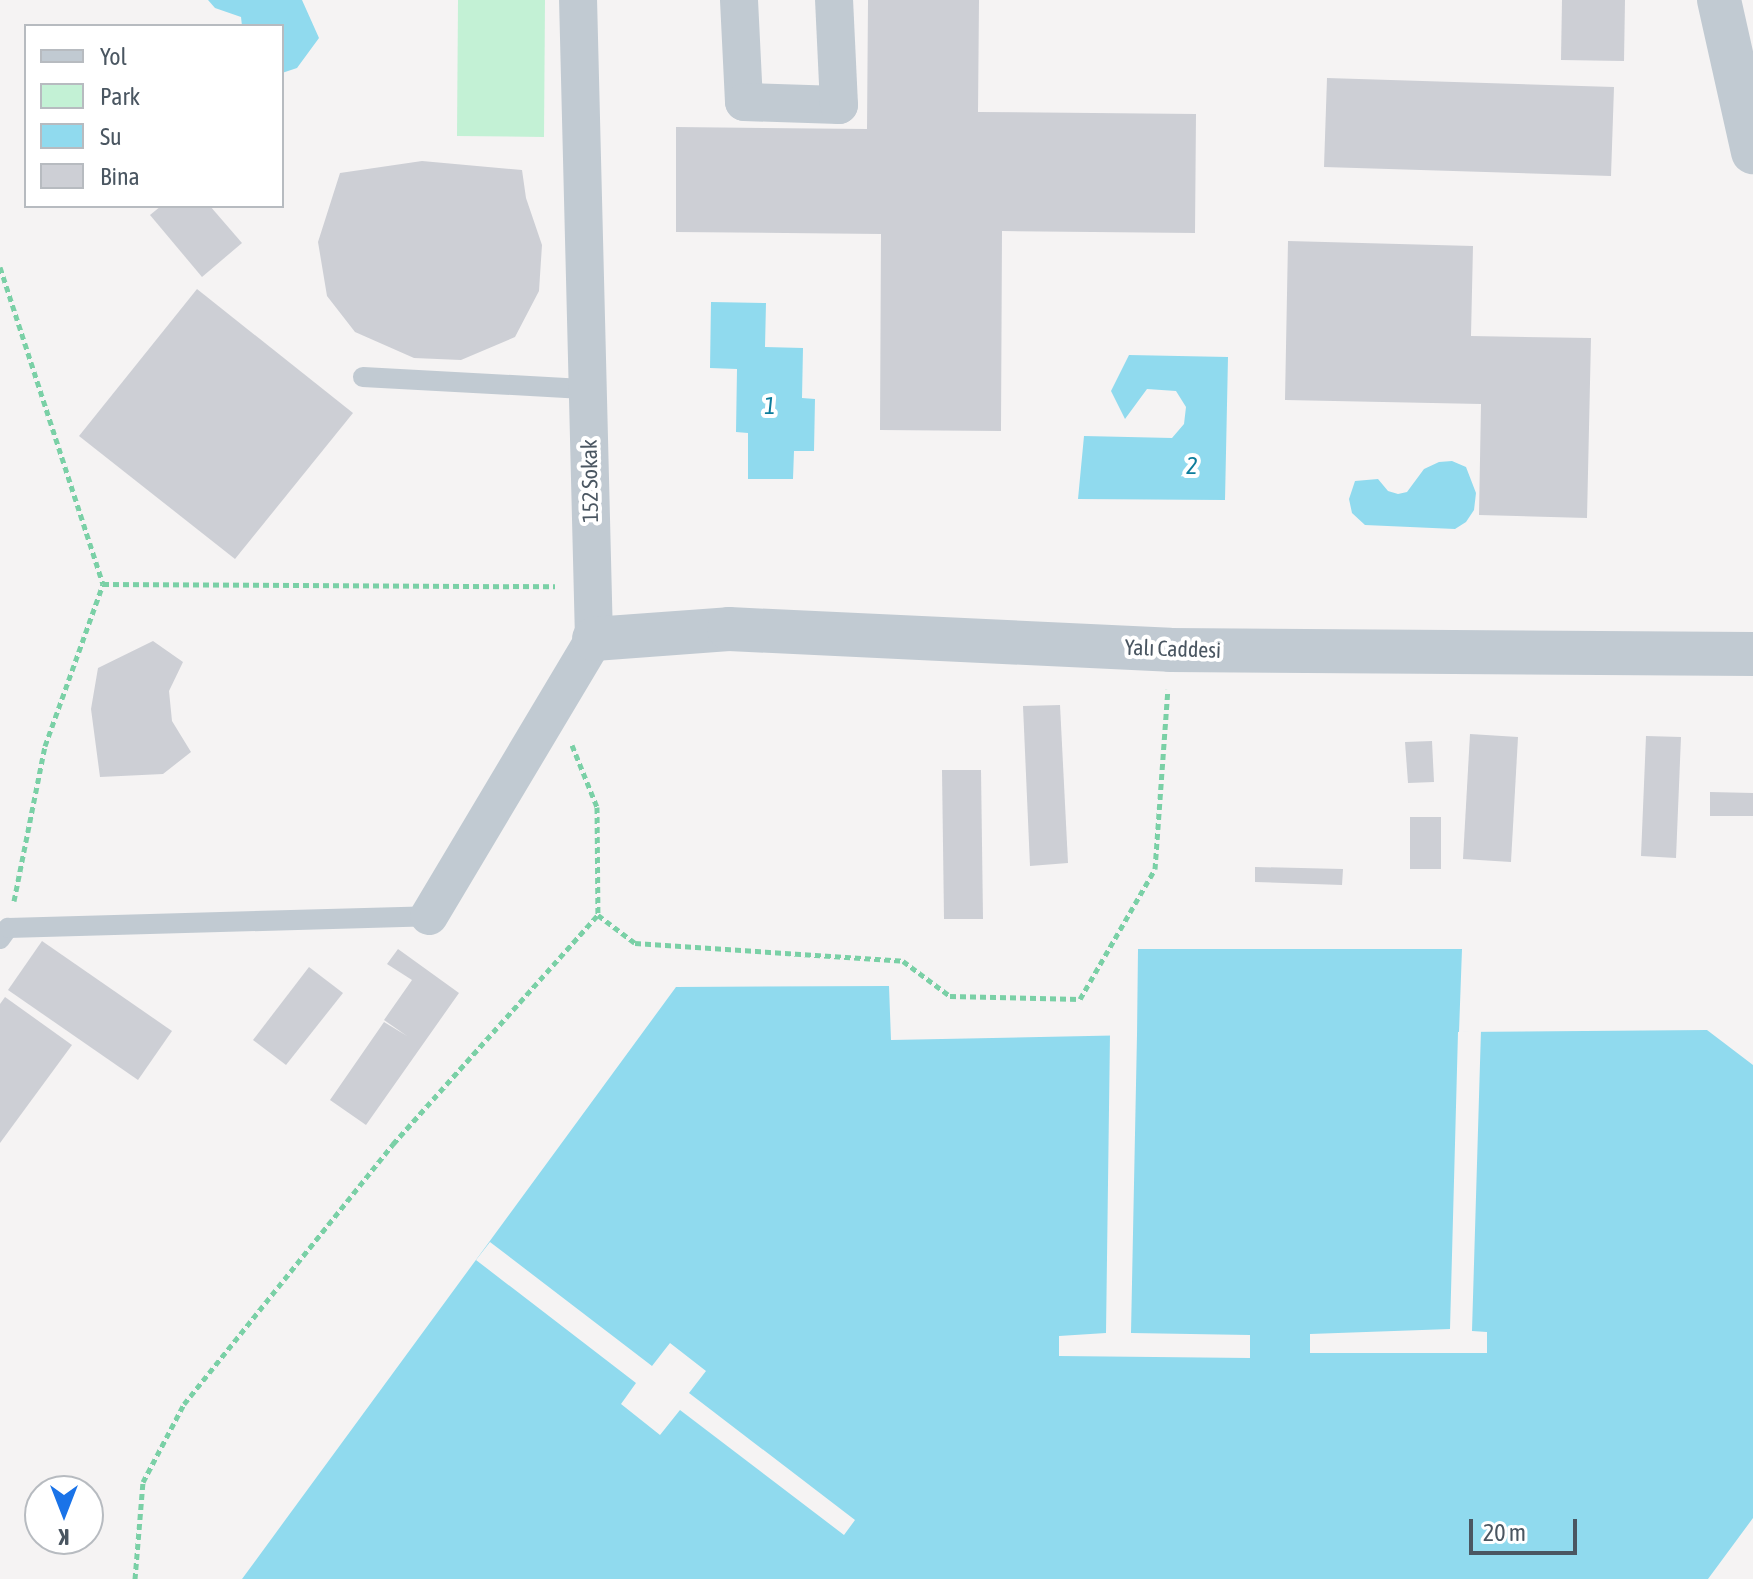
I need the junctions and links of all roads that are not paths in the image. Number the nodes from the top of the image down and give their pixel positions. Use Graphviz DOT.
graph roads {
  1 [pos="578,0"];
  2 [pos="739,0"];
  3 [pos="834,0"];
  4 [pos="1719,0"];
  5 [pos="1753,152"];
  6 [pos="363,377"];
  7 [pos="588,389"];
  8 [pos="594,639"];
  9 [pos="1753,654"];
  10 [pos="429,916"];
  11 [pos="4,933"];
  1 -- 7 [label="street, 152 Sokak"];
  2 -- 3 [label="street"];
  4 -- 5 [label="street"];
  6 -- 7 [label="lane"];
  7 -- 8 [label="street, 152 Sokak"];
  8 -- 9 [label="street, Yalı Caddesi"];
  8 -- 10 [label="street"];
  10 -- 11 [label="lane"];
}
